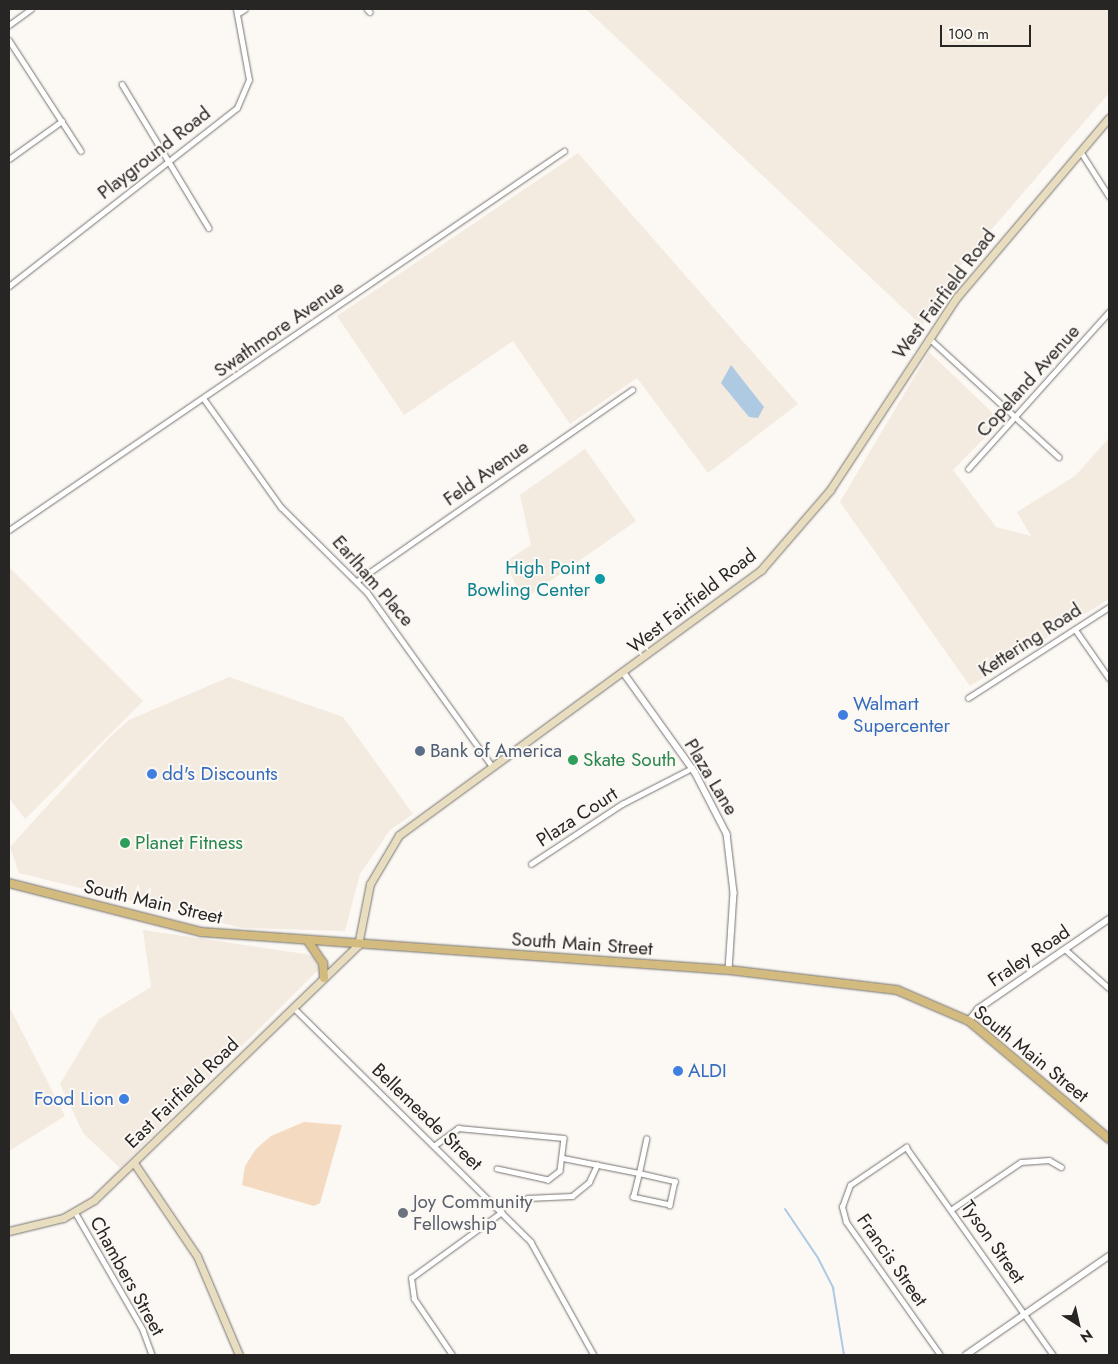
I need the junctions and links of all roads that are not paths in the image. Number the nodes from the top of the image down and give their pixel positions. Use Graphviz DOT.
graph roads {
  1 [pos="31,9"];
  2 [pos="245,9"];
  3 [pos="237,11"];
  4 [pos="9,25"];
  5 [pos="9,40"];
  6 [pos="122,84"];
  7 [pos="1109,118"];
  8 [pos="62,121"];
  9 [pos="81,151"];
  10 [pos="564,151"];
  11 [pos="1081,152"];
  12 [pos="9,159"];
  13 [pos="168,161"];
  14 [pos="1109,196"];
  15 [pos="209,228"];
  16 [pos="9,286"];
  17 [pos="1109,312"];
  18 [pos="928,337"];
  19 [pos="632,390"];
  20 [pos="204,399"];
  21 [pos="1015,417"];
  22 [pos="1059,457"];
  23 [pos="968,470"];
  24 [pos="9,530"];
  25 [pos="357,581"];
  26 [pos="1109,607"];
  27 [pos="1075,629"];
  28 [pos="624,673"];
  29 [pos="1109,678"];
  30 [pos="968,698"];
  31 [pos="492,766"];
  32 [pos="692,768"];
  33 [pos="531,864"];
  34 [pos="9,883"];
  35 [pos="1109,919"];
  36 [pos="308,941"];
  37 [pos="358,945"];
  38 [pos="1066,950"];
  39 [pos="729,970"];
  40 [pos="324,978"];
  41 [pos="1109,988"];
  42 [pos="294,1008"];
  43 [pos="969,1021"];
  44 [pos="646,1139"];
  45 [pos="1109,1139"];
  46 [pos="434,1146"];
  47 [pos="906,1147"];
  48 [pos="563,1158"];
  49 [pos="134,1163"];
  50 [pos="597,1165"];
  51 [pos="1061,1167"];
  52 [pos="497,1169"];
  53 [pos="639,1173"];
  54 [pos="527,1198"];
  55 [pos="952,1209"];
  56 [pos="75,1212"];
  57 [pos="502,1212"];
  58 [pos="9,1231"];
  59 [pos="1109,1256"];
  60 [pos="1025,1315"];
  61 [pos="152,1355"];
  62 [pos="239,1355"];
  63 [pos="452,1355"];
  64 [pos="594,1355"];
  65 [pos="940,1355"];
  66 [pos="966,1355"];
  67 [pos="1053,1355"];
  1 -- 4 [label="street"];
  2 -- 3 [label="street"];
  3 -- 13 [label="street, Playground Road"];
  5 -- 8 [label="street"];
  6 -- 13 [label="street"];
  7 -- 11 [label="main road, West Fairfield Road"];
  8 -- 9 [label="street"];
  8 -- 12 [label="street"];
  10 -- 20 [label="street, Swathmore Avenue"];
  11 -- 14 [label="street"];
  11 -- 18 [label="main road, West Fairfield Road"];
  13 -- 15 [label="street"];
  13 -- 16 [label="street, Playground Road"];
  17 -- 21 [label="street, Copeland Avenue"];
  18 -- 21 [label="street"];
  18 -- 28 [label="main road, West Fairfield Road"];
  19 -- 25 [label="street, Feld Avenue"];
  20 -- 24 [label="street, Swathmore Avenue"];
  20 -- 25 [label="street, Earlham Place"];
  21 -- 22 [label="street"];
  21 -- 23 [label="street, Copeland Avenue"];
  25 -- 31 [label="street, Earlham Place"];
  26 -- 27 [label="street, Kettering Road"];
  27 -- 29 [label="street"];
  27 -- 30 [label="street, Kettering Road"];
  28 -- 31 [label="main road, West Fairfield Road"];
  28 -- 32 [label="street, Plaza Lane"];
  31 -- 37 [label="main road, West Fairfield Road"];
  32 -- 33 [label="street, Plaza Court"];
  32 -- 39 [label="street, Plaza Lane"];
  34 -- 36 [label="main road, South Main Street"];
  35 -- 38 [label="street, Fraley Road"];
  36 -- 37 [label="main road, South Main Street"];
  36 -- 40 [label="main road"];
  37 -- 39 [label="main road, South Main Street"];
  37 -- 40 [label="main road, East Fairfield Road"];
  38 -- 41 [label="street"];
  38 -- 43 [label="street, Fraley Road"];
  39 -- 43 [label="main road, South Main Street"];
  40 -- 42 [label="main road, East Fairfield Road"];
  42 -- 46 [label="street, Bellemeade Street"];
  42 -- 49 [label="main road, East Fairfield Road"];
  43 -- 45 [label="main road, South Main Street"];
  44 -- 53 [label="street"];
  46 -- 48 [label="street"];
  46 -- 57 [label="street, Bellemeade Street"];
  47 -- 55 [label="street, Tyson Street"];
  47 -- 65 [label="street, Francis Street"];
  48 -- 50 [label="street"];
  48 -- 52 [label="street"];
  49 -- 56 [label="main road, East Fairfield Road"];
  49 -- 62 [label="main road"];
  50 -- 53 [label="street"];
  50 -- 54 [label="street"];
  51 -- 55 [label="street"];
  53 -- 53 [label="street"];
  55 -- 60 [label="street, Tyson Street"];
  56 -- 58 [label="main road, East Fairfield Road"];
  56 -- 61 [label="street, Chambers Street"];
  57 -- 63 [label="street"];
  57 -- 64 [label="street, Bellemeade Street"];
  59 -- 60 [label="street"];
  60 -- 66 [label="street"];
  60 -- 67 [label="street, Tyson Street"];
}
